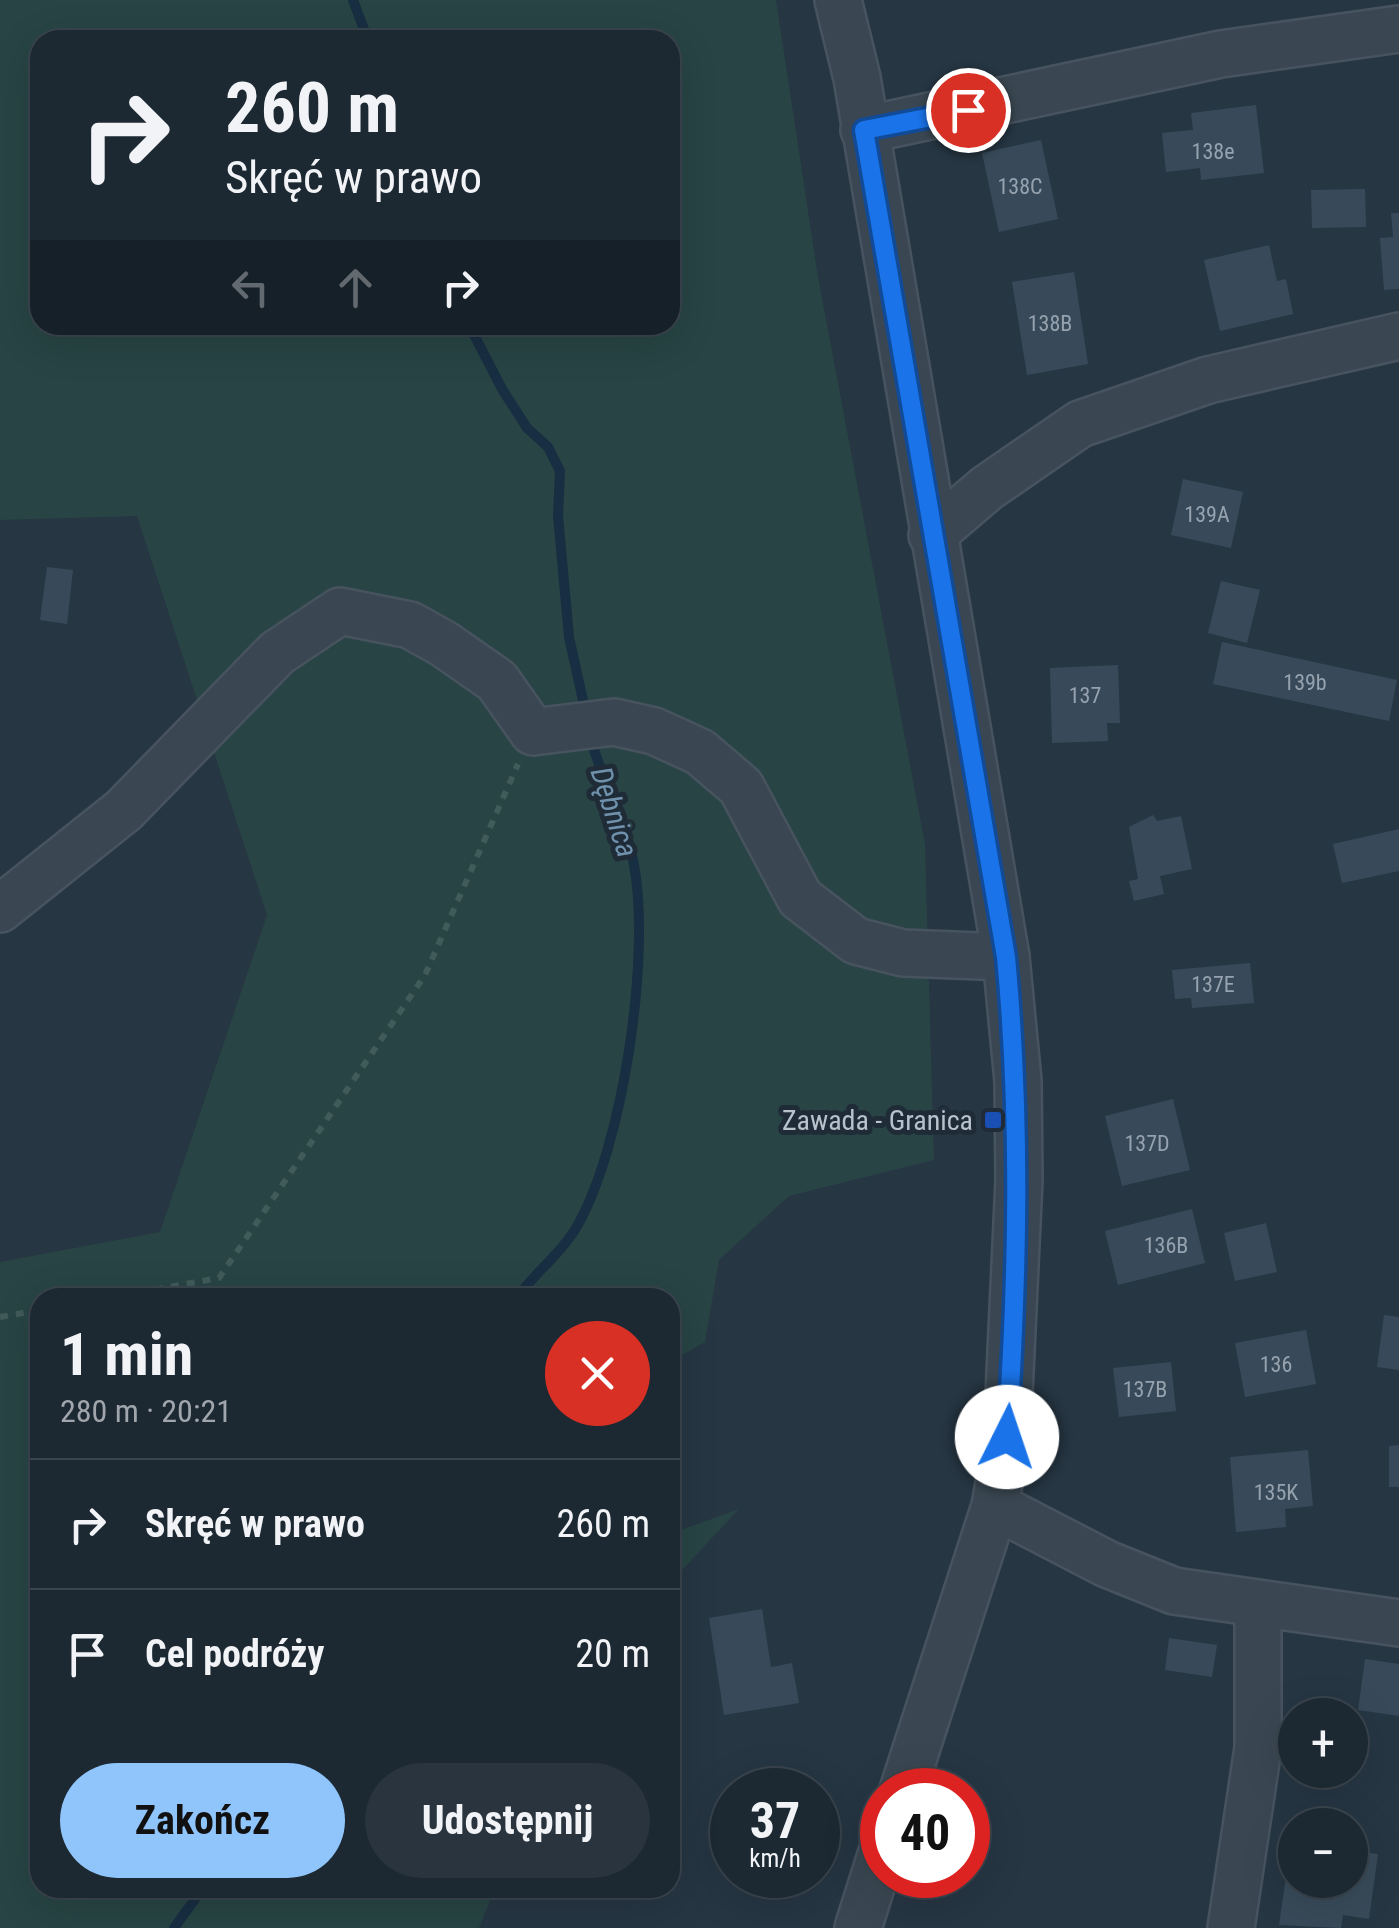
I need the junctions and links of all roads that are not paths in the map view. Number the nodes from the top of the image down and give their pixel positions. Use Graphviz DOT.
graph roads {
  1 [pos="838,0"];
  2 [pos="1399,29"];
  3 [pos="864,130"];
  4 [pos="1399,336"];
  5 [pos="932,535"];
  6 [pos="0,909"];
  7 [pos="1006,957"];
  8 [pos="995,1506"];
  9 [pos="1258,1606"];
  10 [pos="1399,1623"];
  11 [pos="909,1768"];
  12 [pos="867,1898"];
  13 [pos="858,1928"];
  14 [pos="1231,1928"];
  1 -- 3 [label="street"];
  2 -- 3 [label="street"];
  3 -- 5 [label="street"];
  4 -- 5 [label="street"];
  5 -- 7 [label="street"];
  6 -- 7 [label="street"];
  7 -- 8 [label="street"];
  8 -- 9 [label="street"];
  8 -- 11 [label="street"];
  9 -- 10 [label="street"];
  9 -- 14 [label="street"];
  12 -- 13 [label="street"];
}
